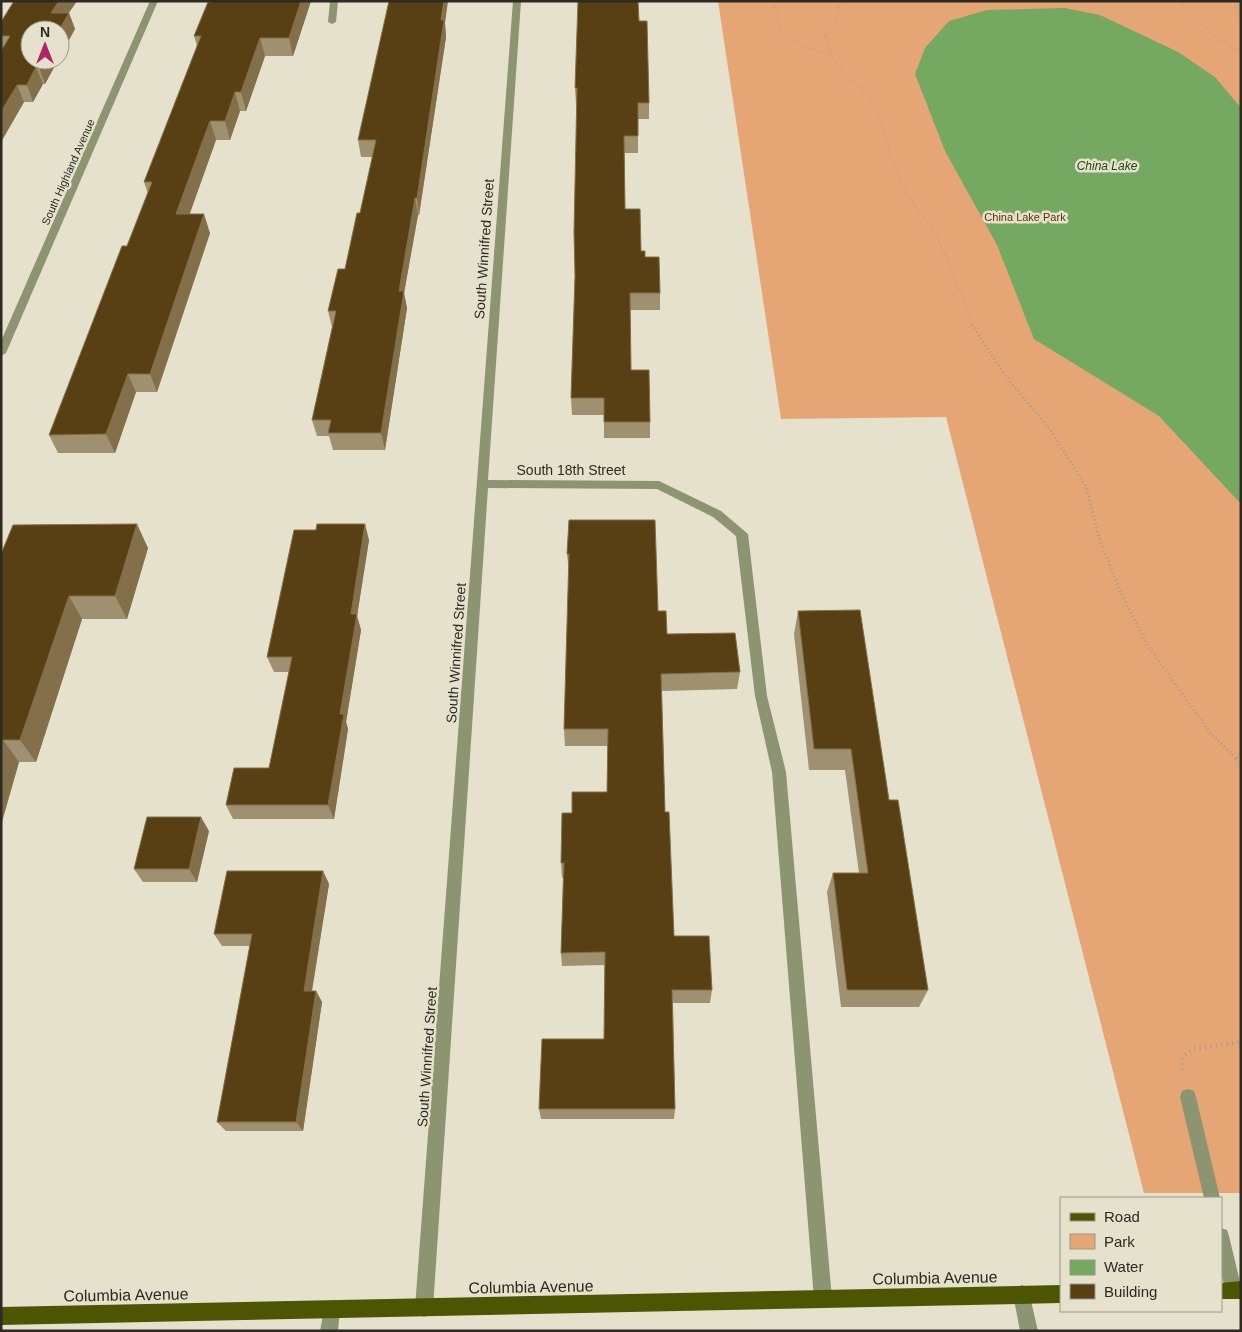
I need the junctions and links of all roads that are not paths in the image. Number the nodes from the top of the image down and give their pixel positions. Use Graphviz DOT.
graph roads {
  1 [pos="154,1"];
  2 [pos="334,1"];
  3 [pos="517,1"];
  4 [pos="332,22"];
  5 [pos="1,353"];
  6 [pos="483,484"];
  7 [pos="1188,1097"];
  8 [pos="1212,1197"];
  9 [pos="1222,1241"];
  10 [pos="1232,1290"];
  11 [pos="1022,1294"];
  12 [pos="1060,1294"];
  13 [pos="822,1299"];
  14 [pos="424,1308"];
  15 [pos="331,1310"];
  16 [pos="1,1316"];
  17 [pos="329,1331"];
  18 [pos="1029,1331"];
  1 -- 5 [label="street, South Highland Avenue"];
  2 -- 4 [label="street"];
  3 -- 6 [label="street, South Winnifred Street"];
  6 -- 13 [label="street, South 18th Street"];
  6 -- 14 [label="street, South Winnifred Street"];
  7 -- 8 [label="street"];
  9 -- 10 [label="street"];
  11 -- 12 [label="main road, Columbia Avenue"];
  11 -- 13 [label="main road, Columbia Avenue"];
  11 -- 18 [label="street"];
  13 -- 14 [label="main road, Columbia Avenue"];
  14 -- 15 [label="main road, Columbia Avenue"];
  15 -- 16 [label="main road, Columbia Avenue"];
  15 -- 17 [label="street"];
}
